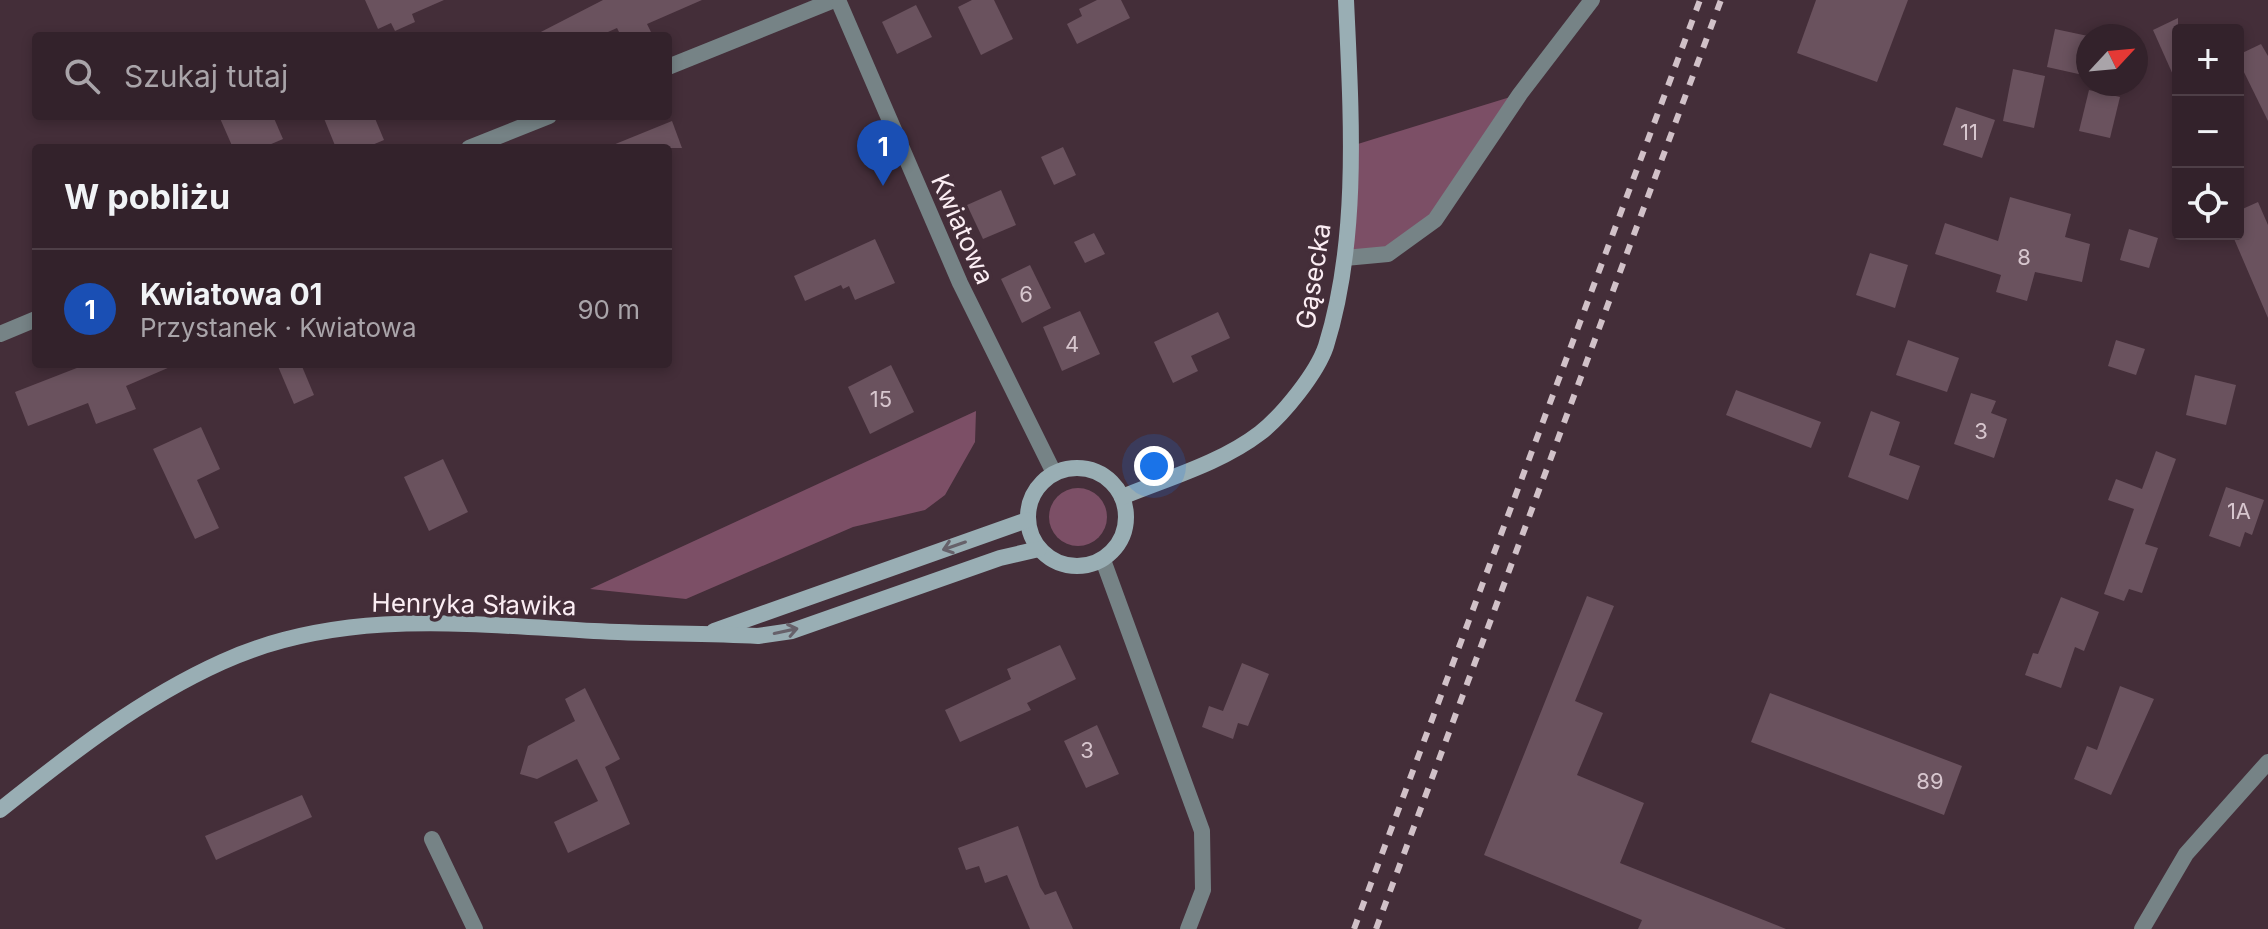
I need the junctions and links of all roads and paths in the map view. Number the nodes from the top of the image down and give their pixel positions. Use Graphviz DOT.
graph roads {
  1 [pos="836,0"];
  2 [pos="1346,0"];
  3 [pos="1592,0"];
  4 [pos="672,65"];
  5 [pos="539,120"];
  6 [pos="479,144"];
  7 [pos="1345,258"];
  8 [pos="32,321"];
  9 [pos="0,334"];
  10 [pos="1054,473"];
  11 [pos="1122,497"];
  12 [pos="1027,520"];
  13 [pos="1039,549"];
  14 [pos="1103,560"];
  15 [pos="709,633"];
  16 [pos="2268,762"];
  17 [pos="0,810"];
  18 [pos="432,839"];
  19 [pos="475,929"];
  20 [pos="1188,929"];
  21 [pos="2142,929"];
  1 -- 4 [label="street"];
  1 -- 10 [label="street, Kwiatowa"];
  2 -- 7 [label="main road, Gąsecka"];
  3 -- 7 [label="street"];
  5 -- 6 [label="street"];
  7 -- 11 [label="main road, Gąsecka"];
  8 -- 9 [label="street"];
  10 -- 11 [label="main road"];
  10 -- 12 [label="main road"];
  11 -- 14 [label="main road"];
  12 -- 13 [label="main road"];
  12 -- 15 [label="main road, Henryka Sławika, one-way"];
  13 -- 14 [label="main road"];
  15 -- 13 [label="main road, Henryka Sławika, one-way"];
  14 -- 20 [label="street"];
  15 -- 17 [label="main road, Henryka Sławika"];
  16 -- 21 [label="street"];
  18 -- 19 [label="street"];
}
